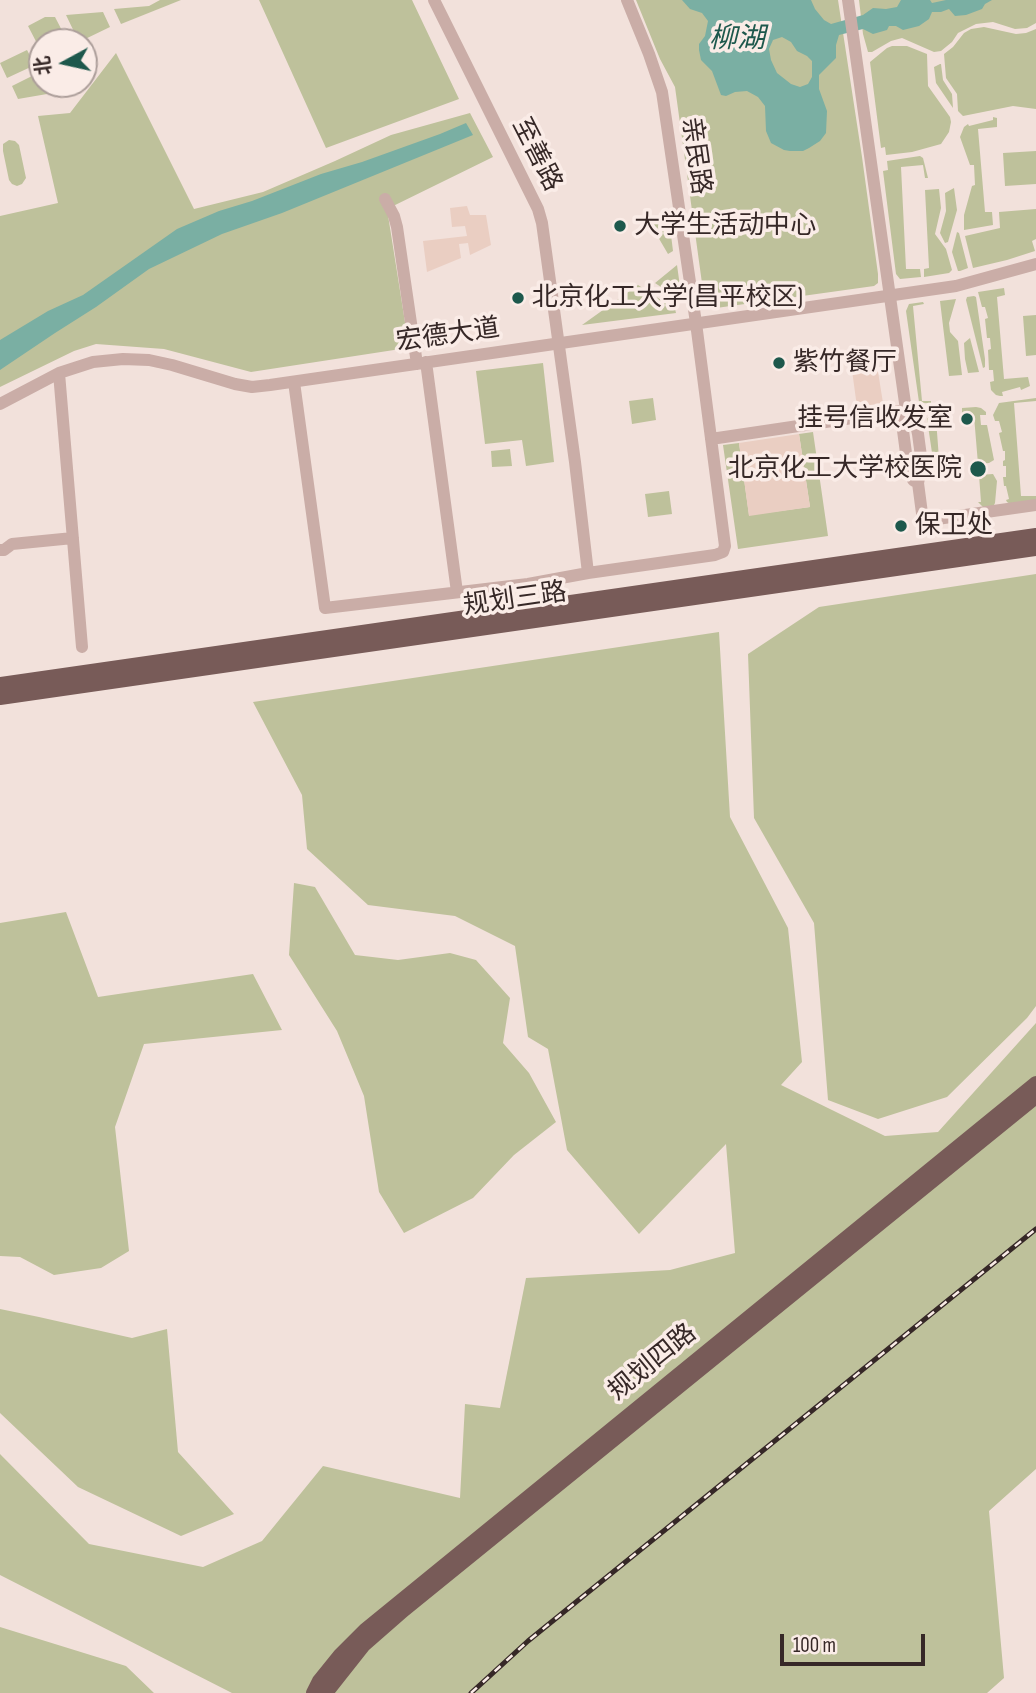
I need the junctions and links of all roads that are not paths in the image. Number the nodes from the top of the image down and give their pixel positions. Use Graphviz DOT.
graph roads {
  1 [pos="434,0"];
  2 [pos="627,0"];
  3 [pos="849,6"];
  4 [pos="385,200"];
  5 [pos="1036,264"];
  6 [pos="890,295"];
  7 [pos="696,323"];
  8 [pos="559,343"];
  9 [pos="421,363"];
  10 [pos="59,373"];
  11 [pos="294,382"];
  12 [pos="0,404"];
  13 [pos="906,410"];
  14 [pos="711,439"];
  15 [pos="1036,505"];
  16 [pos="1036,535"];
  17 [pos="73,538"];
  18 [pos="1036,549"];
  19 [pos="0,550"];
  20 [pos="588,573"];
  21 [pos="457,592"];
  22 [pos="594,606"];
  23 [pos="82,647"];
  24 [pos="0,684"];
  25 [pos="0,698"];
  26 [pos="1036,1083"];
  27 [pos="1036,1097"];
  28 [pos="313,1693"];
  29 [pos="326,1693"];
  1 -- 8 [label="street, 至善路"];
  2 -- 7 [label="street, 亲民路"];
  3 -- 6 [label="street"];
  4 -- 9 [label="street"];
  5 -- 6 [label="street, 宏德大道"];
  6 -- 7 [label="street, 宏德大道"];
  6 -- 13 [label="street"];
  7 -- 8 [label="street, 宏德大道"];
  7 -- 14 [label="street, 亲民路"];
  8 -- 9 [label="street, 宏德大道"];
  8 -- 20 [label="street, 至善路"];
  9 -- 11 [label="street, 宏德大道"];
  9 -- 21 [label="street"];
  10 -- 11 [label="street, 宏德大道"];
  10 -- 12 [label="street, 宏德大道"];
  10 -- 17 [label="street"];
  11 -- 21 [label="street"];
  13 -- 14 [label="street"];
  13 -- 15 [label="street"];
  14 -- 20 [label="street, 亲民路"];
  16 -- 22 [label="main road, 规划三路"];
  17 -- 19 [label="street"];
  17 -- 23 [label="street"];
  18 -- 22 [label="main road, 规划三路"];
  20 -- 21 [label="street"];
  22 -- 24 [label="main road, 规划三路"];
  22 -- 25 [label="main road, 规划三路"];
  26 -- 28 [label="main road, 规划四路"];
  27 -- 29 [label="main road, 规划四路"];
}
